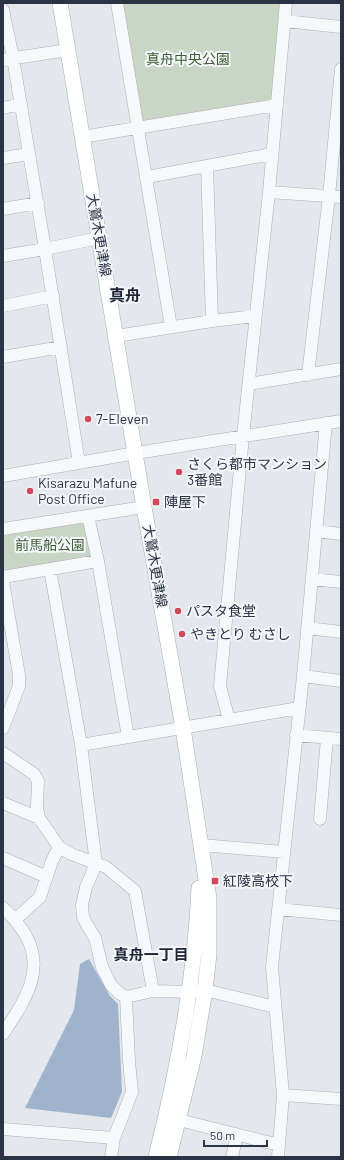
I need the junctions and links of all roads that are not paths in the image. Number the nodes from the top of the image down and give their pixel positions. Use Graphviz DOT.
graph roads {
  1 [pos="60,3"];
  2 [pos="117,3"];
  3 [pos="286,3"];
  4 [pos="3,10"];
  5 [pos="285,21"];
  6 [pos="341,27"];
  7 [pos="67,50"];
  8 [pos="8,59"];
  9 [pos="341,69"];
  10 [pos="21,104"];
  11 [pos="277,105"];
  12 [pos="3,108"];
  13 [pos="137,128"];
  14 [pos="82,137"];
  15 [pos="29,154"];
  16 [pos="272,154"];
  17 [pos="3,158"];
  18 [pos="207,166"];
  19 [pos="147,177"];
  20 [pos="269,192"];
  21 [pos="335,196"];
  22 [pos="38,203"];
  23 [pos="3,209"];
  24 [pos="99,238"];
  25 [pos="46,249"];
  26 [pos="3,256"];
  27 [pos="53,296"];
  28 [pos="3,306"];
  29 [pos="255,316"];
  30 [pos="212,321"];
  31 [pos="171,327"];
  32 [pos="116,336"];
  33 [pos="61,347"];
  34 [pos="3,356"];
  35 [pos="341,369"];
  36 [pos="308,375"];
  37 [pos="249,384"];
  38 [pos="341,421"];
  39 [pos="326,423"];
  40 [pos="243,436"];
  41 [pos="136,453"];
  42 [pos="79,462"];
  43 [pos="3,476"];
  44 [pos="144,507"];
  45 [pos="88,516"];
  46 [pos="3,529"];
  47 [pos="316,531"];
  48 [pos="341,534"];
  49 [pos="98,561"];
  50 [pos="50,569"];
  51 [pos="3,577"];
  52 [pos="312,579"];
  53 [pos="3,582"];
  54 [pos="341,582"];
  55 [pos="307,628"];
  56 [pos="341,632"];
  57 [pos="303,676"];
  58 [pos="341,681"];
  59 [pos="299,708"];
  60 [pos="229,720"];
  61 [pos="3,728"];
  62 [pos="183,728"];
  63 [pos="296,734"];
  64 [pos="128,737"];
  65 [pos="327,738"];
  66 [pos="341,739"];
  67 [pos="81,746"];
  68 [pos="3,753"];
  69 [pos="3,803"];
  70 [pos="39,818"];
  71 [pos="320,819"];
  72 [pos="201,845"];
  73 [pos="59,847"];
  74 [pos="284,852"];
  75 [pos="3,858"];
  76 [pos="96,864"];
  77 [pos="47,877"];
  78 [pos="3,908"];
  79 [pos="278,909"];
  80 [pos="341,915"];
  81 [pos="16,919"];
  82 [pos="205,990"];
  83 [pos="153,991"];
  84 [pos="190,992"];
  85 [pos="126,997"];
  86 [pos="275,1007"];
  87 [pos="3,1034"];
  88 [pos="284,1094"];
  89 [pos="341,1099"];
  90 [pos="172,1118"];
  91 [pos="3,1129"];
  92 [pos="237,1135"];
  93 [pos="114,1138"];
  94 [pos="278,1151"];
  95 [pos="111,1157"];
  96 [pos="156,1157"];
  97 [pos="169,1157"];
  98 [pos="232,1157"];
  1 -- 7 [label="main road, 大鷲木更津線"];
  2 -- 13 [label="street"];
  3 -- 5 [label="street"];
  4 -- 8 [label="street"];
  5 -- 6 [label="street"];
  5 -- 11 [label="street"];
  7 -- 8 [label="street"];
  7 -- 14 [label="main road, 大鷲木更津線"];
  8 -- 10 [label="street"];
  9 -- 21 [label="street"];
  10 -- 12 [label="street"];
  10 -- 15 [label="street"];
  11 -- 13 [label="street"];
  11 -- 16 [label="street"];
  13 -- 14 [label="street"];
  13 -- 19 [label="street"];
  14 -- 24 [label="main road, 大鷲木更津線"];
  15 -- 17 [label="street"];
  15 -- 22 [label="street"];
  16 -- 18 [label="street"];
  16 -- 20 [label="street"];
  18 -- 19 [label="street"];
  18 -- 30 [label="street"];
  19 -- 31 [label="street"];
  20 -- 21 [label="street"];
  20 -- 29 [label="street"];
  21 -- 36 [label="street"];
  22 -- 23 [label="street"];
  22 -- 25 [label="street"];
  24 -- 25 [label="street"];
  24 -- 32 [label="main road, 大鷲木更津線"];
  25 -- 26 [label="street"];
  25 -- 27 [label="street"];
  27 -- 28 [label="street"];
  27 -- 33 [label="street"];
  29 -- 30 [label="street"];
  29 -- 37 [label="street"];
  30 -- 31 [label="street"];
  31 -- 32 [label="street"];
  32 -- 41 [label="main road, 大鷲木更津線"];
  33 -- 34 [label="street"];
  33 -- 42 [label="street"];
  35 -- 36 [label="street"];
  36 -- 37 [label="street"];
  37 -- 40 [label="street"];
  38 -- 39 [label="street"];
  39 -- 40 [label="street"];
  39 -- 47 [label="street"];
  40 -- 41 [label="street"];
  40 -- 60 [label="street"];
  41 -- 42 [label="street"];
  41 -- 44 [label="main road, 大鷲木更津線"];
  42 -- 43 [label="street"];
  44 -- 45 [label="street"];
  44 -- 62 [label="main road, 大鷲木更津線"];
  45 -- 46 [label="street"];
  45 -- 49 [label="street"];
  47 -- 48 [label="street"];
  47 -- 52 [label="street"];
  49 -- 50 [label="street"];
  49 -- 64 [label="street"];
  50 -- 51 [label="street"];
  50 -- 67 [label="street"];
  52 -- 54 [label="street"];
  52 -- 55 [label="street"];
  53 -- 61 [label="street"];
  55 -- 56 [label="street"];
  55 -- 57 [label="street"];
  57 -- 58 [label="street"];
  57 -- 59 [label="street"];
  59 -- 60 [label="street"];
  59 -- 63 [label="street"];
  60 -- 62 [label="street"];
  62 -- 64 [label="street"];
  62 -- 72 [label="main road, 大鷲木更津線"];
  63 -- 65 [label="street"];
  63 -- 74 [label="street"];
  64 -- 67 [label="street"];
  65 -- 66 [label="street"];
  65 -- 71 [label="street"];
  67 -- 76 [label="street"];
  68 -- 70 [label="street"];
  69 -- 70 [label="street"];
  70 -- 73 [label="street"];
  72 -- 74 [label="street"];
  72 -- 82 [label="main road"];
  72 -- 84 [label="main road"];
  73 -- 76 [label="street"];
  73 -- 77 [label="street"];
  74 -- 79 [label="street"];
  75 -- 77 [label="street"];
  76 -- 83 [label="street"];
  76 -- 85 [label="street"];
  77 -- 81 [label="street"];
  78 -- 81 [label="street"];
  79 -- 80 [label="street"];
  79 -- 86 [label="street"];
  81 -- 87 [label="street"];
  82 -- 84 [label="street"];
  82 -- 86 [label="street"];
  82 -- 90 [label="main road"];
  83 -- 84 [label="street"];
  83 -- 85 [label="street"];
  84 -- 90 [label="main road"];
  85 -- 93 [label="street"];
  86 -- 88 [label="street"];
  88 -- 89 [label="street"];
  88 -- 94 [label="street"];
  90 -- 92 [label="street"];
  90 -- 96 [label="main road"];
  90 -- 97 [label="main road"];
  91 -- 93 [label="street"];
  92 -- 94 [label="street"];
  92 -- 98 [label="street"];
  93 -- 95 [label="street"];
}
